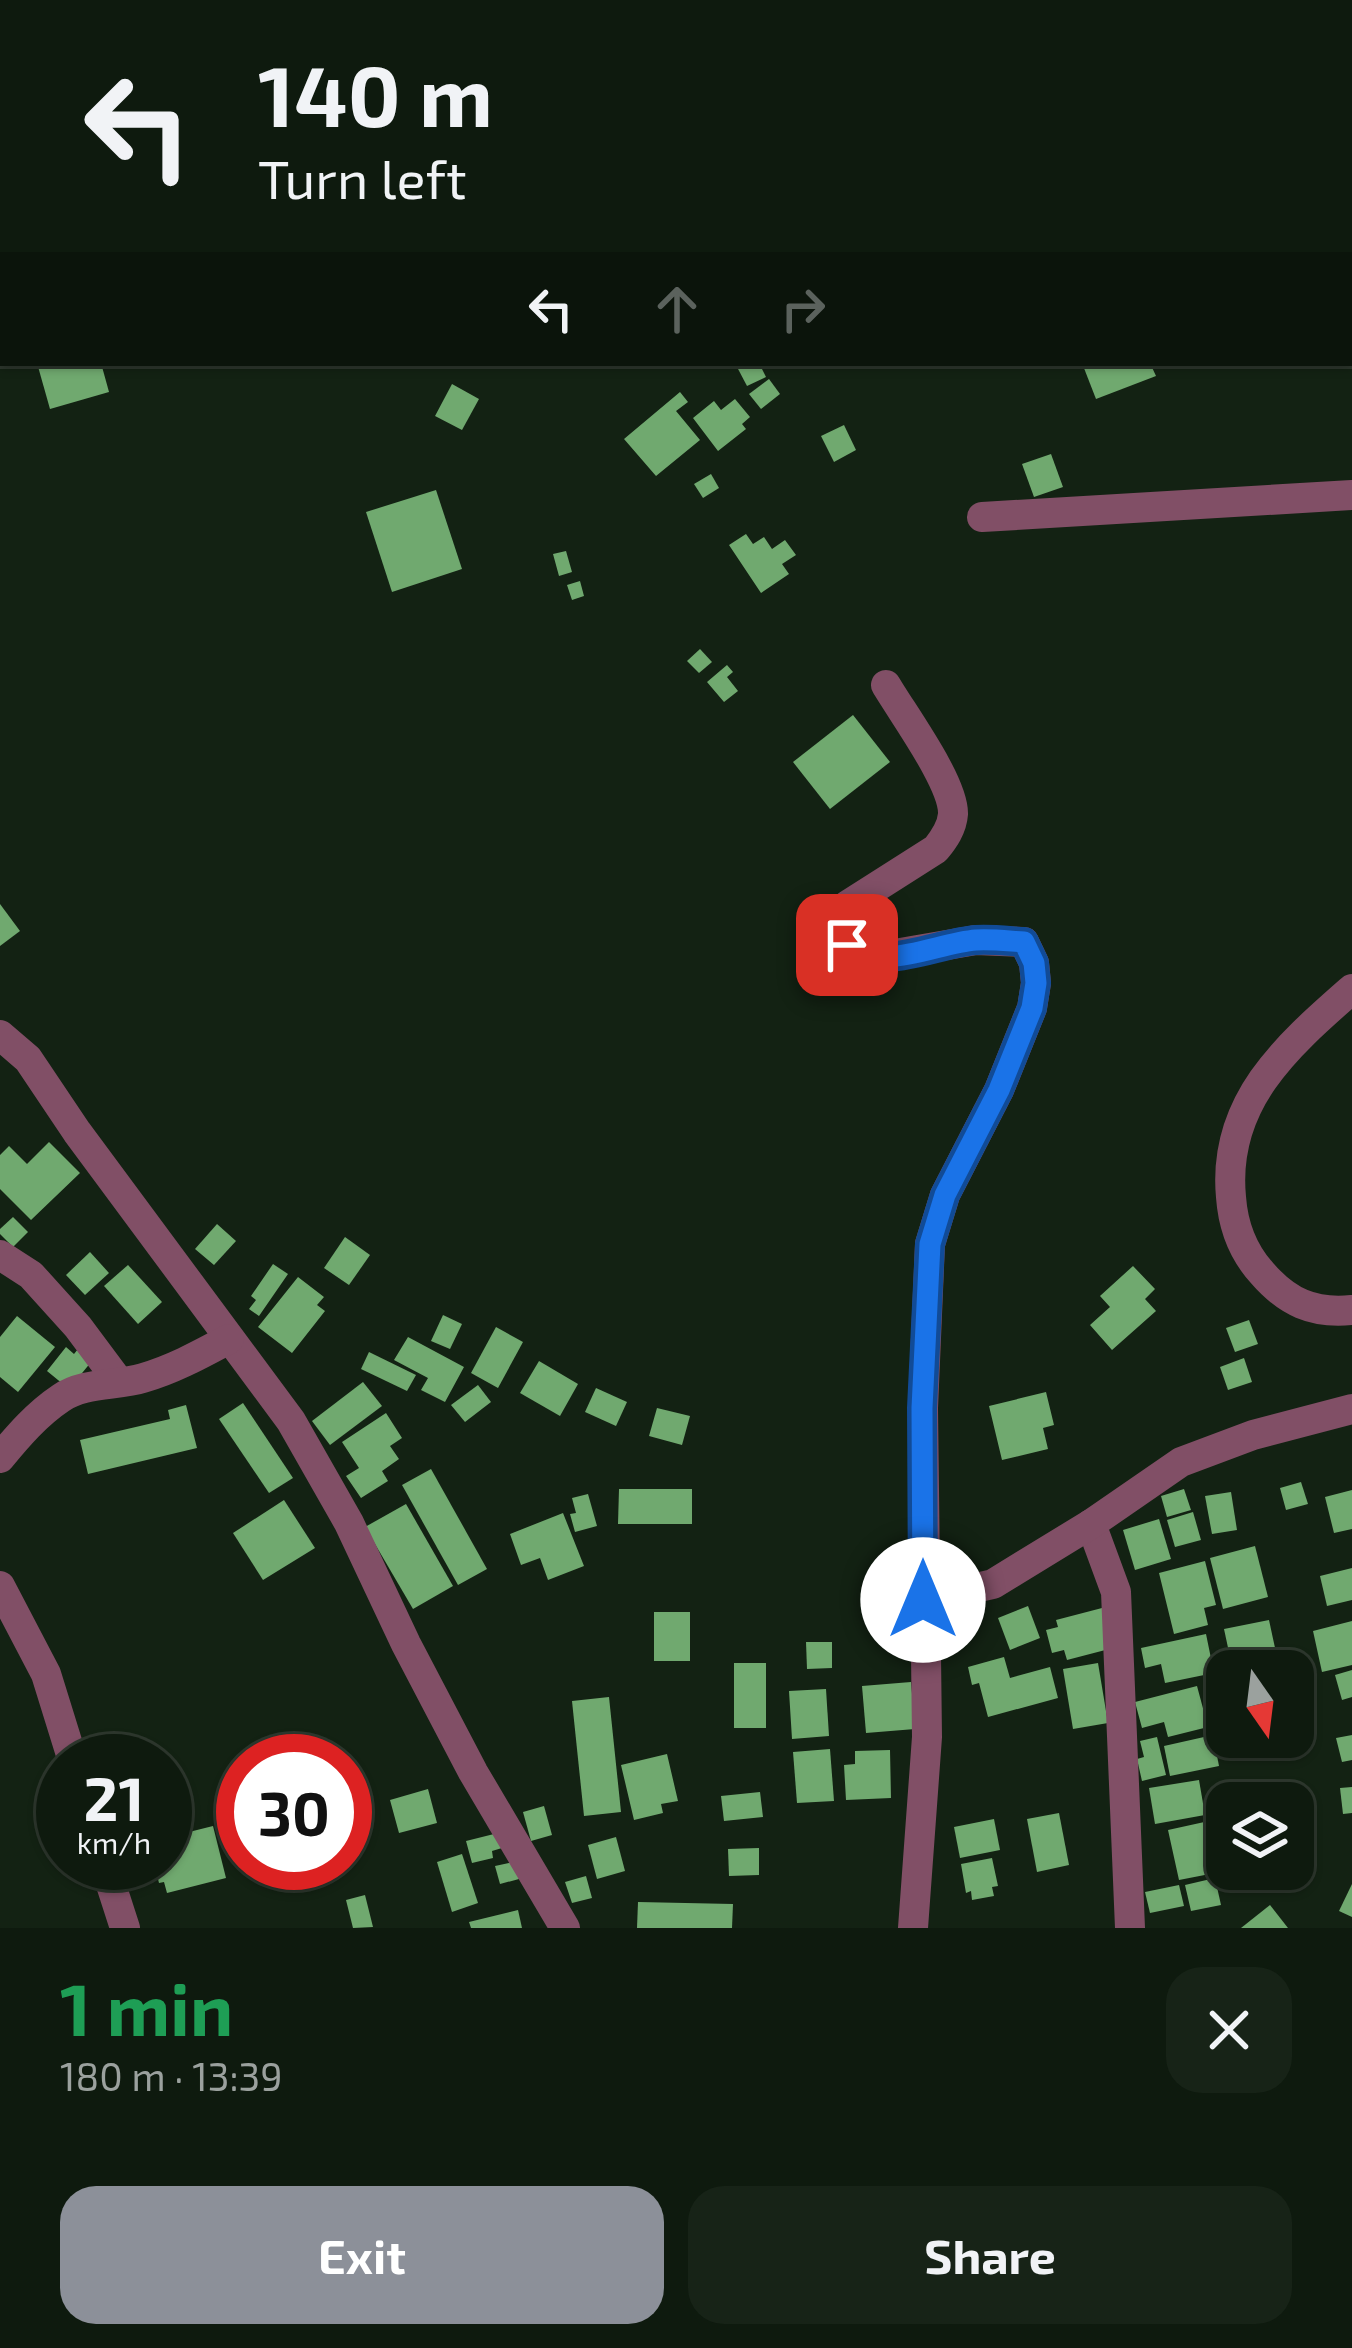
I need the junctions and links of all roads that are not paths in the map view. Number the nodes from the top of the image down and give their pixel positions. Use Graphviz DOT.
graph roads {
  1 [pos="1352,495"];
  2 [pos="982,517"];
  3 [pos="886,685"];
  4 [pos="1352,989"];
  5 [pos="0,1035"];
  6 [pos="0,1255"];
  7 [pos="1352,1310"];
  8 [pos="229,1339"];
  9 [pos="119,1382"];
  10 [pos="1352,1408"];
  11 [pos="0,1458"];
  12 [pos="1091,1524"];
  13 [pos="0,1586"];
  14 [pos="923,1600"];
  15 [pos="65,1734"];
  16 [pos="113,1890"];
  17 [pos="125,1928"];
  18 [pos="565,1928"];
  19 [pos="913,1928"];
  20 [pos="1130,1928"];
  1 -- 2 [label="street"];
  3 -- 14 [label="street"];
  4 -- 7 [label="street"];
  5 -- 8 [label="street"];
  6 -- 9 [label="street"];
  8 -- 9 [label="street"];
  8 -- 18 [label="street"];
  9 -- 11 [label="street"];
  10 -- 12 [label="street"];
  12 -- 14 [label="street"];
  12 -- 20 [label="street"];
  13 -- 15 [label="street"];
  14 -- 19 [label="street"];
  16 -- 17 [label="street"];
}
